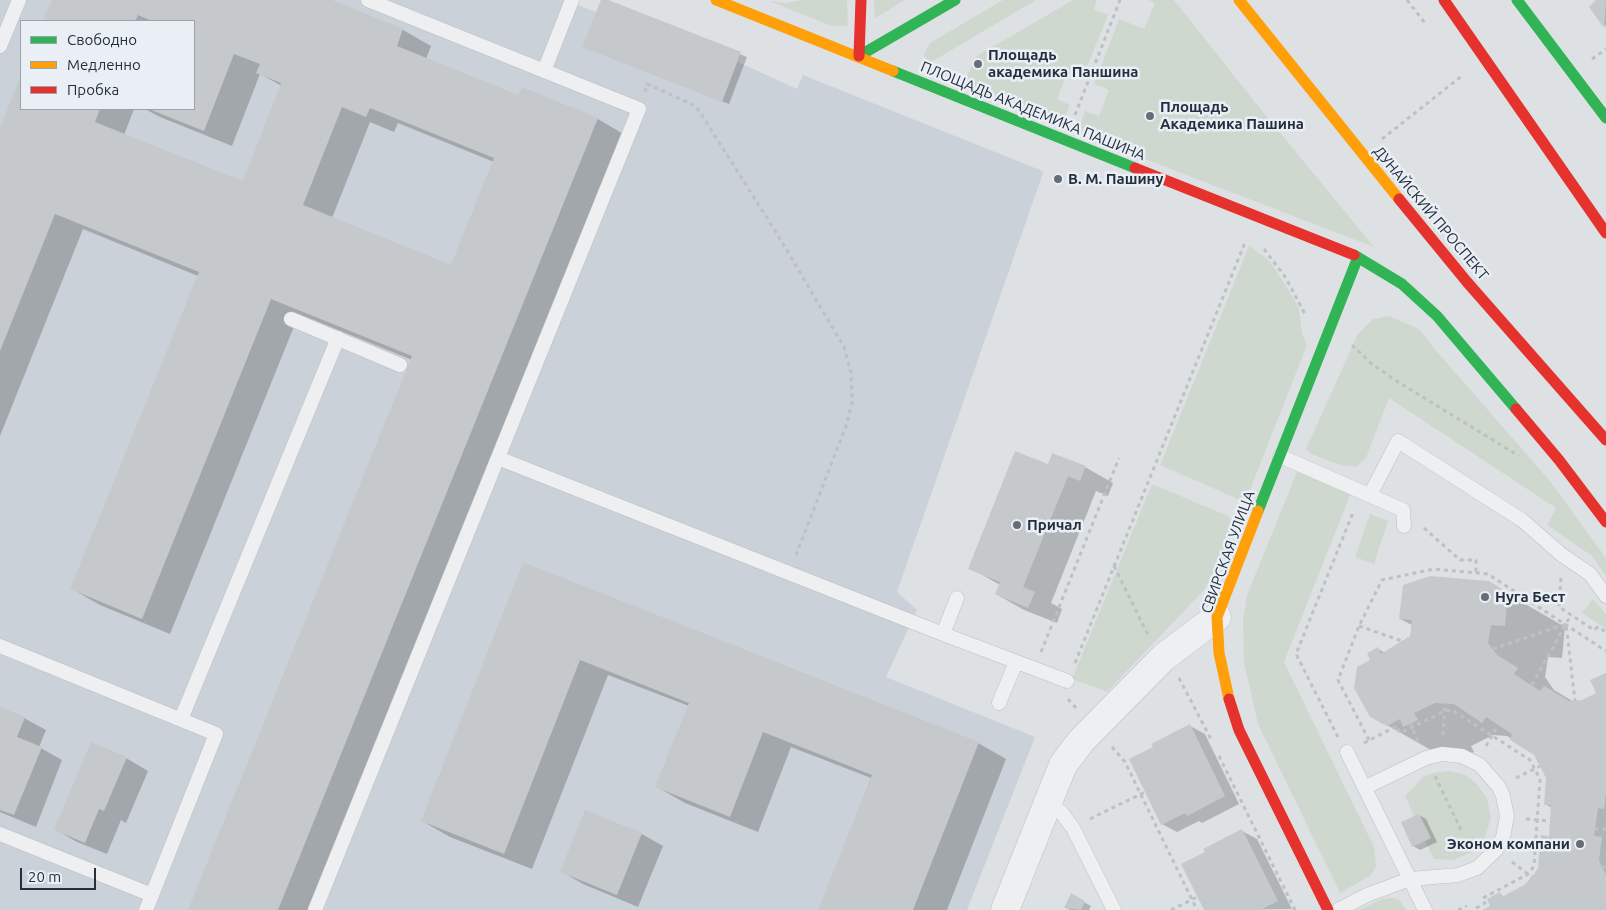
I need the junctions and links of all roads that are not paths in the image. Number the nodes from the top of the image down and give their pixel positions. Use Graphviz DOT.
graph roads {
  1 [pos="19,0"];
  2 [pos="368,0"];
  3 [pos="572,0"];
  4 [pos="716,0"];
  5 [pos="861,0"];
  6 [pos="954,0"];
  7 [pos="1239,0"];
  8 [pos="1444,0"];
  9 [pos="1519,1"];
  10 [pos="0,46"];
  11 [pos="859,56"];
  12 [pos="544,71"];
  13 [pos="1606,118"];
  14 [pos="1606,233"];
  15 [pos="1358,257"];
  16 [pos="291,319"];
  17 [pos="338,338"];
  18 [pos="400,365"];
  19 [pos="1606,440"];
  20 [pos="1280,456"];
  21 [pos="498,458"];
  22 [pos="1366,493"];
  23 [pos="1606,522"];
  24 [pos="1404,526"];
  25 [pos="1606,596"];
  26 [pos="957,598"];
  27 [pos="1217,617"];
  28 [pos="943,634"];
  29 [pos="0,646"];
  30 [pos="1016,662"];
  31 [pos="1067,681"];
  32 [pos="999,703"];
  33 [pos="181,719"];
  34 [pos="1347,752"];
  35 [pos="1366,787"];
  36 [pos="1048,805"];
  37 [pos="0,834"];
  38 [pos="1410,879"];
  39 [pos="152,895"];
  40 [pos="146,910"];
  41 [pos="315,910"];
  42 [pos="1005,910"];
  43 [pos="1114,910"];
  44 [pos="1328,910"];
  45 [pos="1338,910"];
  46 [pos="1425,910"];
  1 -- 10 [label="lane"];
  2 -- 12 [label="lane"];
  3 -- 12 [label="lane"];
  4 -- 11 [label="main road, ПЛОЩАДЬ АКАДЕМИКА ПАШИНА"];
  5 -- 11 [label="main road"];
  6 -- 11 [label="main road"];
  7 -- 19 [label="main road, ДУНАЙСКИЙ ПРОСПЕКТ"];
  8 -- 14 [label="main road"];
  9 -- 13 [label="main road"];
  11 -- 15 [label="main road, ПЛОЩАДЬ АКАДЕМИКА ПАШИНА"];
  12 -- 21 [label="lane"];
  15 -- 20 [label="main road, СВИРСКАЯ УЛИЦА"];
  15 -- 23 [label="main road, ПЛОЩАДЬ АКАДЕМИКА ПАШИНА"];
  16 -- 17 [label="lane"];
  17 -- 18 [label="lane"];
  17 -- 33 [label="lane"];
  20 -- 22 [label="lane"];
  20 -- 27 [label="main road, СВИРСКАЯ УЛИЦА"];
  21 -- 28 [label="lane"];
  21 -- 41 [label="lane"];
  22 -- 24 [label="lane"];
  22 -- 25 [label="lane"];
  26 -- 28 [label="lane"];
  27 -- 36 [label="street"];
  27 -- 44 [label="main road, СВИРСКАЯ УЛИЦА"];
  28 -- 30 [label="lane"];
  29 -- 33 [label="lane"];
  30 -- 31 [label="lane"];
  30 -- 32 [label="lane"];
  33 -- 39 [label="lane"];
  34 -- 35 [label="lane"];
  35 -- 38 [label="lane"];
  35 -- 38 [label="lane"];
  36 -- 42 [label="street"];
  36 -- 43 [label="lane"];
  37 -- 39 [label="lane"];
  38 -- 45 [label="lane"];
  38 -- 46 [label="lane"];
  39 -- 40 [label="lane"];
}
